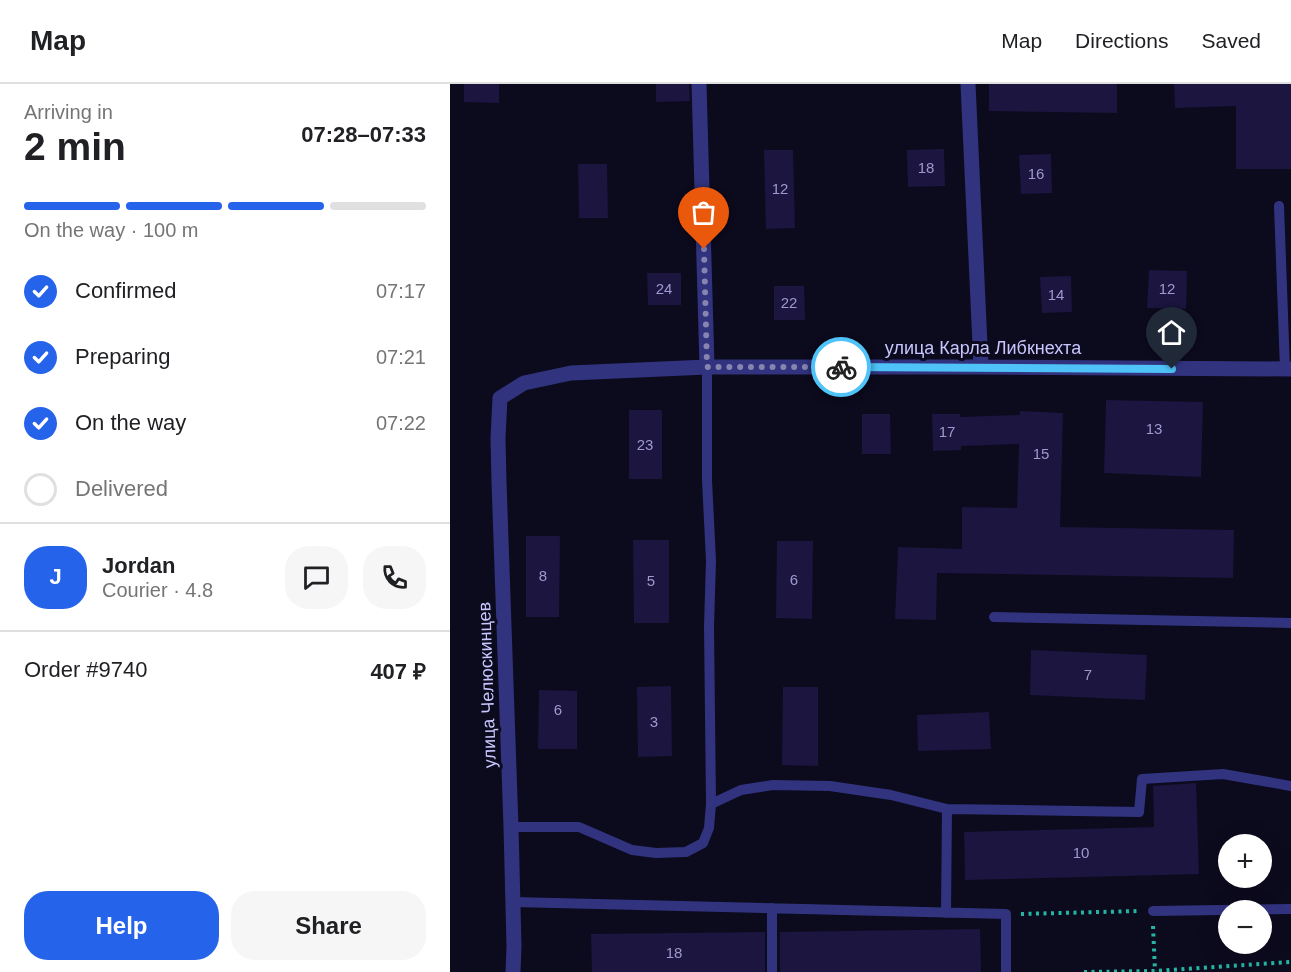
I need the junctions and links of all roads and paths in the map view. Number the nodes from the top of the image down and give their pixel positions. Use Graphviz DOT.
graph roads {
  1 [pos="699,84"];
  2 [pos="968,84"];
  3 [pos="1279,206"];
  4 [pos="707,367"];
  5 [pos="981,367"];
  6 [pos="1288,369"];
  7 [pos="500,398"];
  8 [pos="994,617"];
  9 [pos="1291,622"];
  10 [pos="1291,786"];
  11 [pos="711,804"];
  12 [pos="947,809"];
  13 [pos="511,827"];
  14 [pos="513,902"];
  15 [pos="772,908"];
  16 [pos="1291,909"];
  17 [pos="1153,911"];
  18 [pos="946,913"];
  19 [pos="1006,914"];
  20 [pos="1291,962"];
  21 [pos="1155,971"];
  22 [pos="513,972"];
  23 [pos="772,972"];
  24 [pos="1006,972"];
  25 [pos="1084,972"];
  1 -- 4 [label="street"];
  2 -- 5 [label="street"];
  3 -- 6 [label="lane"];
  4 -- 5 [label="street, улица Карла Либкнехта"];
  4 -- 7 [label="street, улица Карла Либкнехта"];
  4 -- 11 [label="lane"];
  5 -- 6 [label="street, улица Карла Либкнехта"];
  7 -- 13 [label="street, улица Челюскинцев"];
  8 -- 9 [label="lane"];
  10 -- 12 [label="lane"];
  11 -- 12 [label="lane"];
  11 -- 13 [label="lane"];
  12 -- 18 [label="lane"];
  13 -- 14 [label="street, улица Челюскинцев"];
  14 -- 15 [label="lane"];
  14 -- 22 [label="street, улица Челюскинцев"];
  15 -- 18 [label="lane"];
  15 -- 23 [label="lane"];
  16 -- 17 [label="lane"];
  17 -- 19 [label="path"];
  17 -- 21 [label="path"];
  18 -- 19 [label="lane"];
  19 -- 24 [label="lane"];
  20 -- 21 [label="path"];
  21 -- 25 [label="path"];
}
